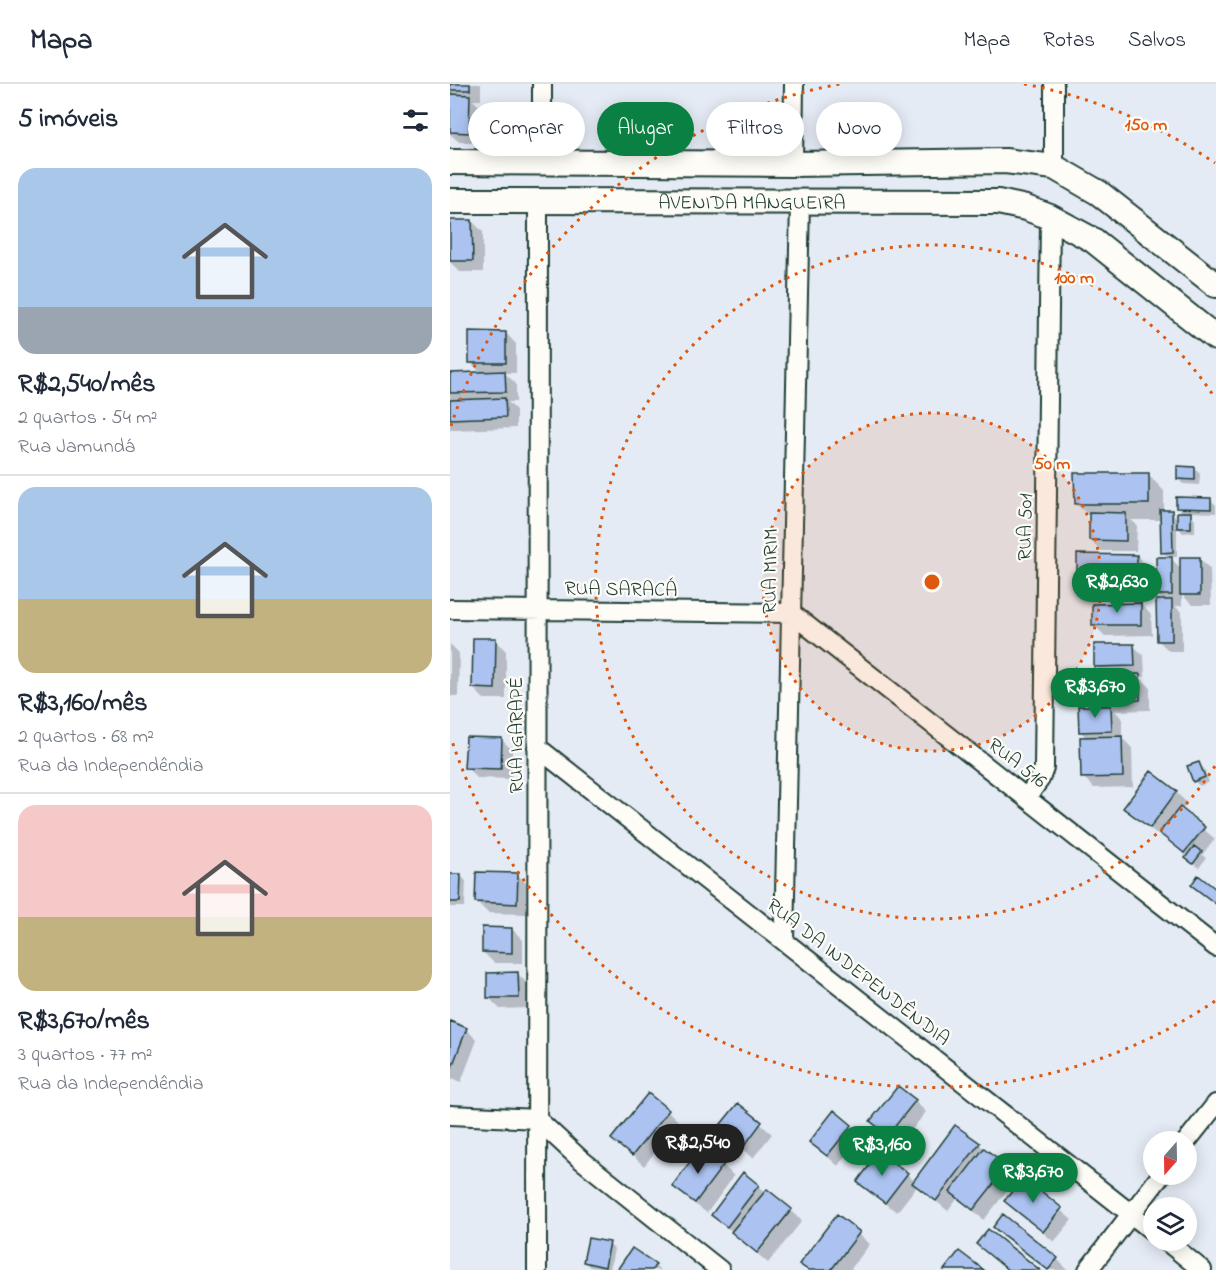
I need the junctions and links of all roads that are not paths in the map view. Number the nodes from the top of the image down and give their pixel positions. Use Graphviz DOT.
graph roads {
  1 [pos="542,84"];
  2 [pos="794,84"];
  3 [pos="1054,84"];
  4 [pos="450,162"];
  5 [pos="542,162"];
  6 [pos="794,164"];
  7 [pos="1054,167"];
  8 [pos="450,201"];
  9 [pos="538,201"];
  10 [pos="800,202"];
  11 [pos="1050,218"];
  12 [pos="1216,285"];
  13 [pos="1216,338"];
  14 [pos="450,609"];
  15 [pos="538,610"];
  16 [pos="791,613"];
  17 [pos="537,747"];
  18 [pos="1026,797"];
  19 [pos="784,940"];
  20 [pos="1216,947"];
  21 [pos="1216,1104"];
  22 [pos="450,1115"];
  23 [pos="537,1119"];
  24 [pos="1195,1131"];
  25 [pos="1153,1185"];
  26 [pos="1131,1214"];
  27 [pos="1143,1223"];
  28 [pos="1179,1251"];
  29 [pos="537,1270"];
  30 [pos="720,1270"];
  31 [pos="1088,1270"];
  32 [pos="1203,1270"];
  1 -- 5 [label="street"];
  2 -- 6 [label="street"];
  3 -- 7 [label="street"];
  4 -- 5 [label="street, AVENIDA MANGUEIRA"];
  5 -- 6 [label="street, AVENIDA MANGUEIRA"];
  6 -- 7 [label="street, AVENIDA MANGUEIRA"];
  7 -- 12 [label="street"];
  8 -- 9 [label="street, AVENIDA MANGUEIRA"];
  9 -- 10 [label="street, AVENIDA MANGUEIRA"];
  9 -- 15 [label="street, RUA IGARAPÉ"];
  10 -- 11 [label="street, AVENIDA MANGUEIRA"];
  10 -- 16 [label="street, RUA MIRIM"];
  11 -- 13 [label="street, AVENIDA MANGUEIRA"];
  11 -- 18 [label="street, RUA 501"];
  14 -- 15 [label="street, RUA SARACÁ"];
  15 -- 16 [label="street, RUA SARACÁ"];
  15 -- 17 [label="street, RUA IGARAPÉ"];
  16 -- 18 [label="street, RUA 516"];
  16 -- 19 [label="street, RUA MIRIM"];
  17 -- 19 [label="street, RUA DA INDEPENDÊNDIA"];
  17 -- 23 [label="street, RUA IGARAPÉ"];
  18 -- 20 [label="street, RUA 516"];
  19 -- 26 [label="street, RUA DA INDEPENDÊNDIA"];
  21 -- 24 [label="street"];
  22 -- 23 [label="street"];
  23 -- 29 [label="street, RUA IGARAPÉ"];
  23 -- 30 [label="street"];
  25 -- 26 [label="street"];
  26 -- 27 [label="street, RUA DA INDEPENDÊNDIA"];
  26 -- 31 [label="street"];
  28 -- 32 [label="street"];
}
